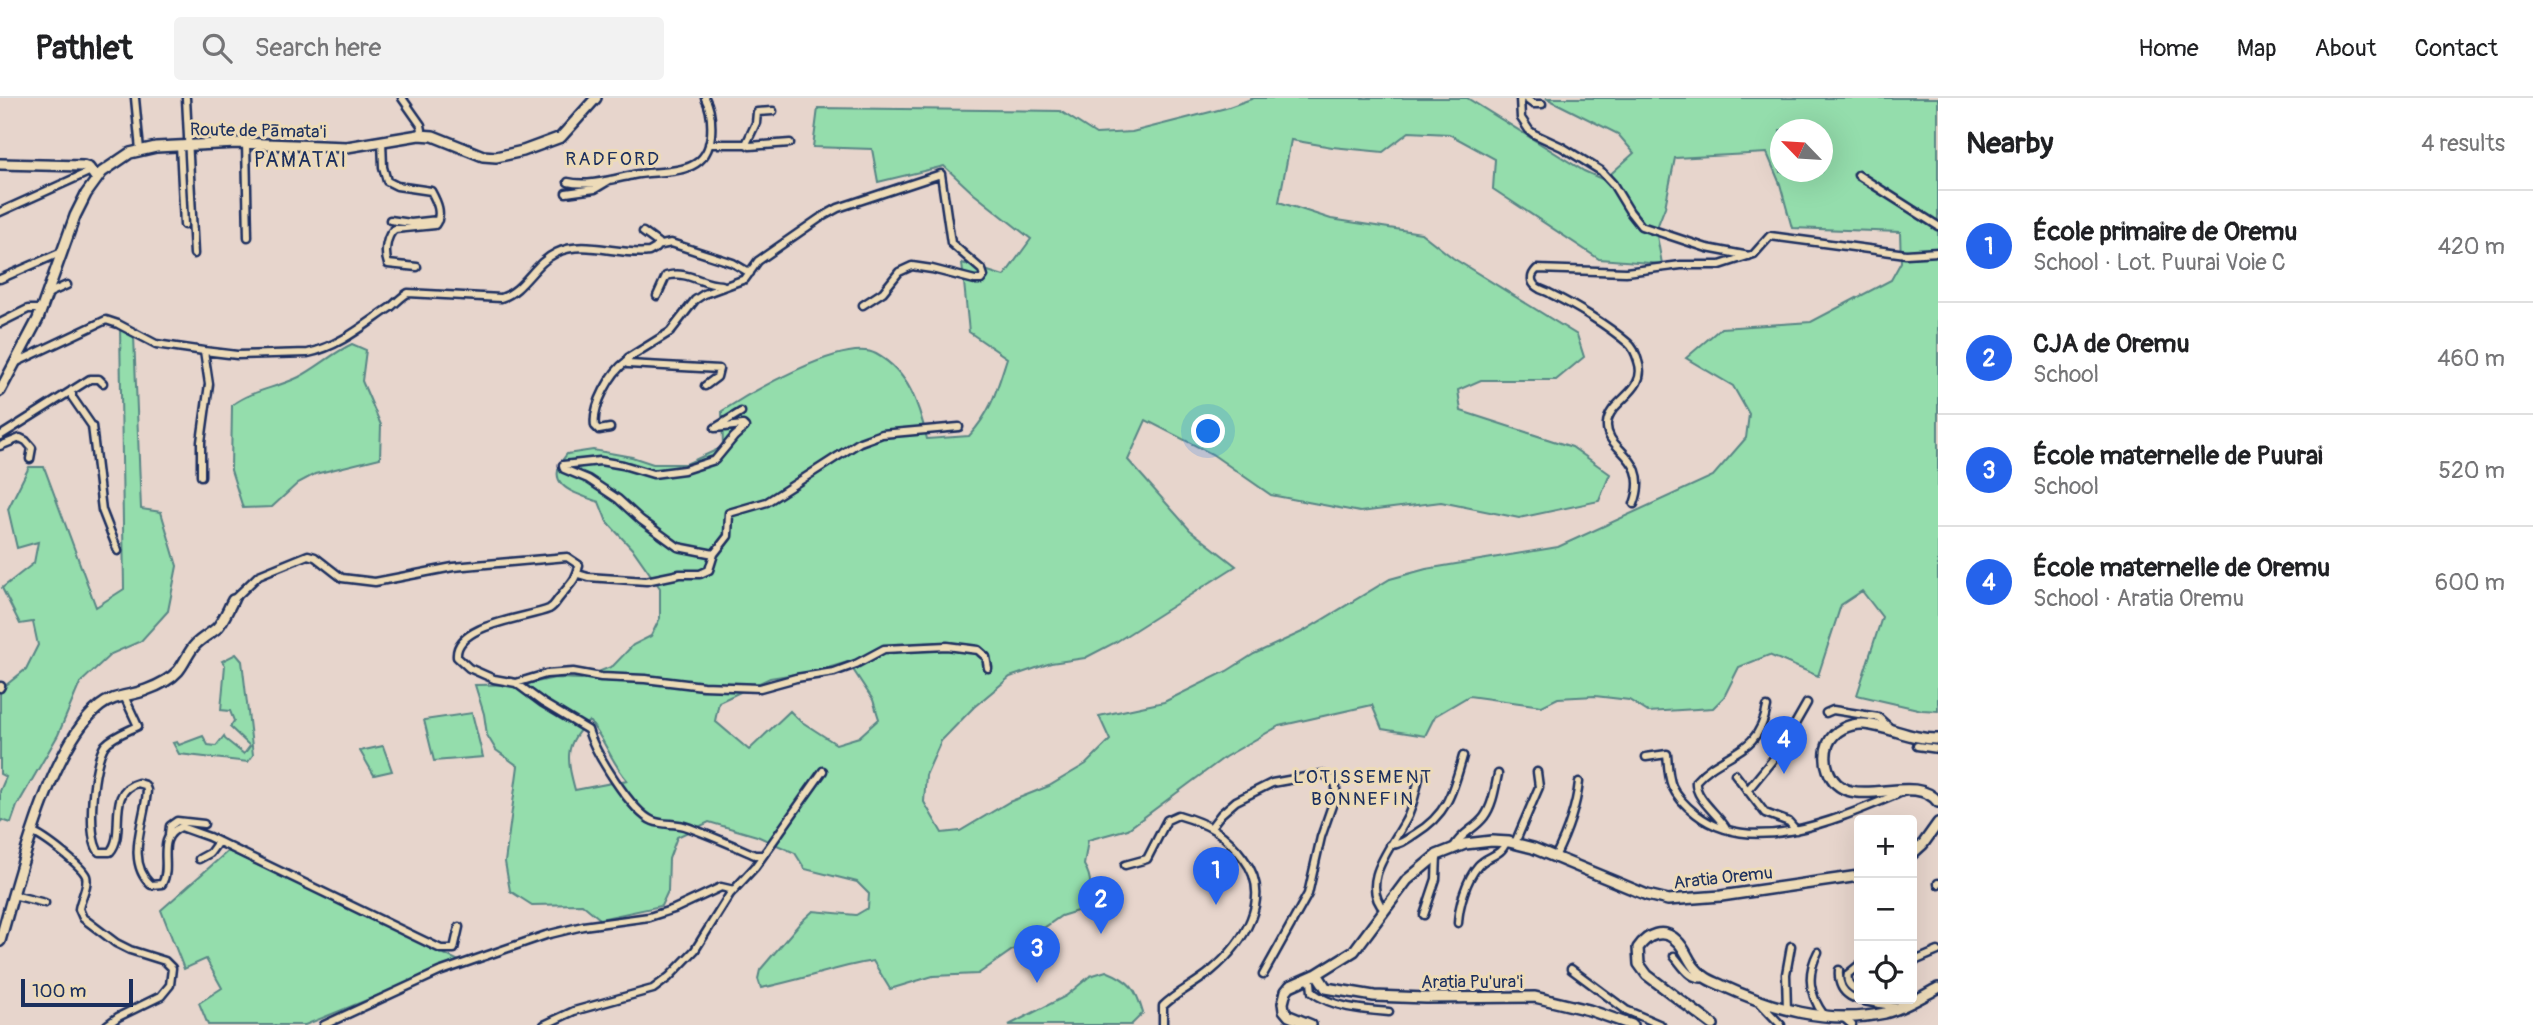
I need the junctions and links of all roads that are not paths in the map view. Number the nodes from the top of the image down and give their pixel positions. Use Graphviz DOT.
graph roads {
  1 [pos="135,98"];
  2 [pos="186,98"];
  3 [pos="402,98"];
  4 [pos="596,98"];
  5 [pos="705,98"];
  6 [pos="1523,98"];
  7 [pos="1542,104"];
  8 [pos="773,111"];
  9 [pos="419,135"];
  10 [pos="382,141"];
  11 [pos="246,143"];
  12 [pos="790,143"];
  13 [pos="709,144"];
  14 [pos="746,144"];
  15 [pos="184,145"];
  16 [pos="140,150"];
  17 [pos="0,164"];
  18 [pos="94,174"];
  19 [pos="1858,175"];
  20 [pos="612,179"];
  21 [pos="568,182"];
  22 [pos="566,193"];
  23 [pos="0,212"];
  24 [pos="390,220"];
  25 [pos="438,220"];
  26 [pos="184,225"];
  27 [pos="1938,226"];
  28 [pos="643,232"];
  29 [pos="248,237"];
  30 [pos="656,246"];
  31 [pos="61,252"];
  32 [pos="1938,252"];
  33 [pos="194,254"];
  34 [pos="1749,256"];
  35 [pos="417,267"];
  36 [pos="750,273"];
  37 [pos="0,279"];
  38 [pos="67,285"];
  39 [pos="724,285"];
  40 [pos="47,294"];
  41 [pos="657,296"];
  42 [pos="863,305"];
  43 [pos="42,309"];
  44 [pos="0,323"];
  45 [pos="204,351"];
  46 [pos="627,361"];
  47 [pos="13,366"];
  48 [pos="0,370"];
  49 [pos="103,383"];
  50 [pos="705,386"];
  51 [pos="72,390"];
  52 [pos="0,391"];
  53 [pos="741,412"];
  54 [pos="959,426"];
  55 [pos="610,428"];
  56 [pos="0,436"];
  57 [pos="0,446"];
  58 [pos="30,459"];
  59 [pos="201,476"];
  60 [pos="1634,504"];
  61 [pos="118,551"];
  62 [pos="714,554"];
  63 [pos="578,574"];
  64 [pos="233,600"];
  65 [pos="988,668"];
  66 [pos="516,683"];
  67 [pos="124,696"];
  68 [pos="1807,703"];
  69 [pos="1767,707"];
  70 [pos="1826,712"];
  71 [pos="1894,732"];
  72 [pos="1938,739"];
  73 [pos="1917,746"];
  74 [pos="1938,749"];
  75 [pos="1463,756"];
  76 [pos="1646,757"];
  77 [pos="823,771"];
  78 [pos="1537,772"];
  79 [pos="1420,773"];
  80 [pos="1498,774"];
  81 [pos="1735,774"];
  82 [pos="1579,782"];
  83 [pos="1907,790"];
  84 [pos="1747,791"];
  85 [pos="1938,800"];
  86 [pos="1938,823"];
  87 [pos="204,824"];
  88 [pos="1211,827"];
  89 [pos="1727,830"];
  90 [pos="1796,830"];
  91 [pos="33,833"];
  92 [pos="168,836"];
  93 [pos="218,842"];
  94 [pos="1510,843"];
  95 [pos="1390,845"];
  96 [pos="1453,848"];
  97 [pos="1917,849"];
  98 [pos="763,855"];
  99 [pos="1437,855"];
  100 [pos="1555,858"];
  101 [pos="199,859"];
  102 [pos="1125,866"];
  103 [pos="1854,877"];
  104 [pos="734,890"];
  105 [pos="13,895"];
  106 [pos="45,903"];
  107 [pos="1385,911"];
  108 [pos="1424,915"];
  109 [pos="1458,923"];
  110 [pos="459,927"];
  111 [pos="0,941"];
  112 [pos="1791,946"];
  113 [pos="1938,951"];
  114 [pos="1818,953"];
  115 [pos="1674,956"];
  116 [pos="1917,960"];
  117 [pos="1854,968"];
  118 [pos="1571,969"];
  119 [pos="1839,970"];
  120 [pos="1317,974"];
  121 [pos="1263,975"];
  122 [pos="1705,978"];
  123 [pos="1305,979"];
  124 [pos="1854,988"];
  125 [pos="1938,988"];
  126 [pos="1760,1003"];
  127 [pos="1901,1004"];
  128 [pos="1904,1006"];
  129 [pos="1787,1010"];
  130 [pos="1389,1012"];
  131 [pos="1827,1020"];
  132 [pos="1848,1022"];
  133 [pos="107,1025"];
  134 [pos="324,1025"];
  135 [pos="544,1025"];
  136 [pos="1163,1025"];
  137 [pos="1311,1025"];
  138 [pos="1632,1025"];
  139 [pos="1661,1025"];
  140 [pos="1713,1025"];
  141 [pos="1781,1025"];
  1 -- 16 [label="street"];
  2 -- 15 [label="street"];
  3 -- 9 [label="street"];
  4 -- 9 [label="main road, Route de Pāmata'i"];
  5 -- 13 [label="street"];
  6 -- 7 [label="street"];
  6 -- 34 [label="street"];
  8 -- 14 [label="street"];
  9 -- 10 [label="main road, Route de Pāmata'i"];
  10 -- 11 [label="main road, Route de Pāmata'i"];
  10 -- 25 [label="street"];
  11 -- 15 [label="main road, Route de Pāmata'i"];
  11 -- 29 [label="street"];
  12 -- 14 [label="street"];
  13 -- 14 [label="street"];
  13 -- 20 [label="street"];
  15 -- 16 [label="main road, Route de Pāmata'i"];
  15 -- 26 [label="street"];
  15 -- 33 [label="street"];
  16 -- 18 [label="main road, Route de Pāmata'i"];
  17 -- 18 [label="main road"];
  18 -- 23 [label="street"];
  18 -- 31 [label="main road, Route de Pāmata'i"];
  19 -- 27 [label="street"];
  20 -- 21 [label="street"];
  20 -- 22 [label="street"];
  24 -- 25 [label="street"];
  25 -- 35 [label="street"];
  28 -- 30 [label="street"];
  30 -- 36 [label="street"];
  30 -- 45 [label="street"];
  31 -- 37 [label="street"];
  31 -- 40 [label="main road, Route de Pāmata'i"];
  32 -- 34 [label="street"];
  34 -- 60 [label="street"];
  36 -- 39 [label="street"];
  36 -- 42 [label="street"];
  38 -- 40 [label="street"];
  39 -- 41 [label="street"];
  39 -- 46 [label="street"];
  40 -- 43 [label="main road, Route de Pāmata'i"];
  43 -- 44 [label="street"];
  43 -- 47 [label="main road, Route de Pāmata'i"];
  45 -- 47 [label="street"];
  45 -- 59 [label="street"];
  46 -- 50 [label="street"];
  46 -- 55 [label="street"];
  47 -- 48 [label="street"];
  47 -- 52 [label="main road, Route de Pāmata'i"];
  49 -- 51 [label="street"];
  51 -- 56 [label="street"];
  51 -- 61 [label="street"];
  53 -- 62 [label="street"];
  54 -- 62 [label="street"];
  57 -- 58 [label="street"];
  62 -- 63 [label="street"];
  63 -- 64 [label="street"];
  63 -- 66 [label="street"];
  64 -- 67 [label="main road"];
  65 -- 66 [label="street"];
  66 -- 98 [label="street"];
  67 -- 91 [label="main road"];
  67 -- 92 [label="street"];
  68 -- 84 [label="street"];
  69 -- 89 [label="street"];
  70 -- 71 [label="street"];
  71 -- 72 [label="main road"];
  71 -- 83 [label="main road"];
  73 -- 74 [label="street"];
  75 -- 95 [label="street"];
  76 -- 89 [label="street"];
  77 -- 98 [label="street"];
  78 -- 94 [label="street"];
  79 -- 95 [label="street"];
  80 -- 96 [label="street, Aratia Oremu"];
  81 -- 84 [label="street"];
  82 -- 100 [label="street"];
  83 -- 85 [label="main road"];
  83 -- 90 [label="street"];
  84 -- 90 [label="street"];
  86 -- 97 [label="main road"];
  87 -- 92 [label="street"];
  88 -- 102 [label="street"];
  88 -- 121 [label="street"];
  88 -- 136 [label="street"];
  89 -- 90 [label="street"];
  91 -- 105 [label="main road"];
  91 -- 133 [label="street"];
  92 -- 93 [label="street"];
  93 -- 101 [label="street"];
  93 -- 110 [label="street"];
  94 -- 96 [label="main road, Aratia Oremu"];
  94 -- 100 [label="main road, Aratia Oremu"];
  94 -- 109 [label="street"];
  95 -- 107 [label="street"];
  96 -- 99 [label="main road, Aratia Oremu"];
  98 -- 104 [label="street"];
  99 -- 107 [label="main road, Aratia Oremu"];
  99 -- 108 [label="street"];
  100 -- 103 [label="main road, Aratia Oremu"];
  104 -- 134 [label="street"];
  104 -- 135 [label="street"];
  105 -- 106 [label="street"];
  105 -- 111 [label="main road"];
  107 -- 120 [label="main road, Aratia Oremu"];
  112 -- 129 [label="street"];
  113 -- 116 [label="street"];
  114 -- 131 [label="street"];
  115 -- 122 [label="street"];
  117 -- 124 [label="street"];
  118 -- 139 [label="street"];
  119 -- 128 [label="street"];
  120 -- 123 [label="main road, Aratia Oremu"];
  120 -- 138 [label="main road, Aratia Pu'ura'i"];
  122 -- 126 [label="main road"];
  122 -- 140 [label="main road"];
  123 -- 130 [label="street"];
  123 -- 137 [label="main road"];
  125 -- 128 [label="main road"];
  126 -- 129 [label="main road"];
  126 -- 141 [label="street"];
  127 -- 128 [label="street"];
  128 -- 132 [label="main road"];
  129 -- 131 [label="main road"];
  131 -- 132 [label="main road"];
}
